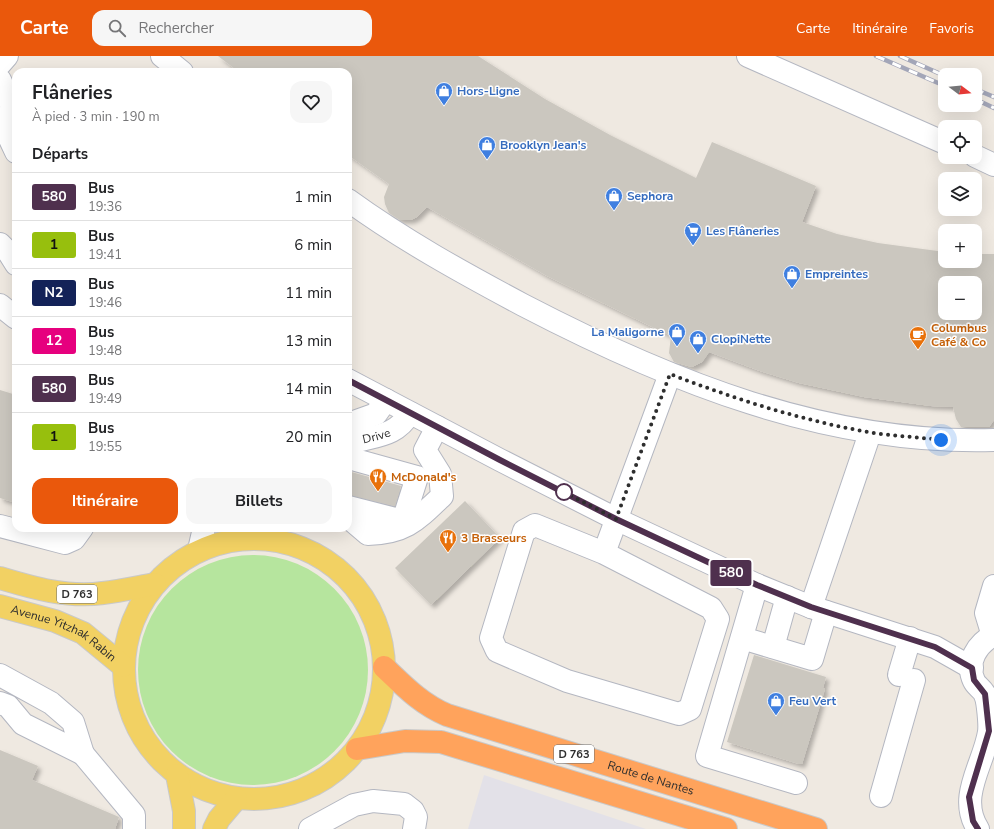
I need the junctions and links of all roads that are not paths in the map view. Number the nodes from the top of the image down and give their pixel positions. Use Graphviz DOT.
graph roads {
  1 [pos="7,56"];
  2 [pos="162,56"];
  3 [pos="748,56"];
  4 [pos="0,64"];
  5 [pos="177,68"];
  6 [pos="0,80"];
  7 [pos="12,106"];
  8 [pos="0,118"];
  9 [pos="938,140"];
  10 [pos="12,144"];
  11 [pos="982,159"];
  12 [pos="994,165"];
  13 [pos="352,203"];
  14 [pos="0,233"];
  15 [pos="12,235"];
  16 [pos="0,244"];
  17 [pos="12,258"];
  18 [pos="0,305"];
  19 [pos="12,315"];
  20 [pos="670,374"];
  21 [pos="352,386"];
  22 [pos="386,400"];
  23 [pos="410,413"];
  24 [pos="352,423"];
  25 [pos="437,427"];
  26 [pos="870,433"];
  27 [pos="994,440"];
  28 [pos="352,447"];
  29 [pos="352,459"];
  30 [pos="352,508"];
  31 [pos="616,519"];
  32 [pos="352,520"];
  33 [pos="0,526"];
  34 [pos="12,529"];
  35 [pos="23,532"];
  36 [pos="79,532"];
  37 [pos="203,532"];
  38 [pos="267,534"];
  39 [pos="199,550"];
  40 [pos="604,553"];
  41 [pos="0,574"];
  42 [pos="0,578"];
  43 [pos="155,584"];
  44 [pos="757,585"];
  45 [pos="994,586"];
  46 [pos="38,589"];
  47 [pos="787,597"];
  48 [pos="0,606"];
  49 [pos="819,610"];
  50 [pos="742,638"];
  51 [pos="910,638"];
  52 [pos="773,647"];
  53 [pos="982,649"];
  54 [pos="123,666"];
  55 [pos="384,667"];
  56 [pos="0,675"];
  57 [pos="26,689"];
  58 [pos="990,696"];
  59 [pos="7,708"];
  60 [pos="991,727"];
  61 [pos="357,749"];
  62 [pos="83,754"];
  63 [pos="177,775"];
  64 [pos="796,783"];
  65 [pos="881,796"];
  66 [pos="236,799"];
  67 [pos="134,829"];
  68 [pos="184,829"];
  69 [pos="214,829"];
  70 [pos="310,829"];
  71 [pos="414,829"];
  72 [pos="726,829"];
  73 [pos="816,829"];
  74 [pos="978,829"];
  1 -- 4 [label="street"];
  2 -- 5 [label="street"];
  3 -- 9 [label="street"];
  6 -- 7 [label="street"];
  8 -- 10 [label="street"];
  11 -- 12 [label="street"];
  13 -- 20 [label="street"];
  14 -- 15 [label="street"];
  16 -- 17 [label="street"];
  18 -- 19 [label="street"];
  20 -- 26 [label="street"];
  20 -- 31 [label="street"];
  21 -- 22 [label="street"];
  22 -- 23 [label="street"];
  22 -- 24 [label="street"];
  23 -- 25 [label="street"];
  23 -- 28 [label="street, Drive"];
  25 -- 31 [label="street"];
  25 -- 32 [label="street"];
  26 -- 27 [label="street"];
  26 -- 49 [label="street"];
  29 -- 30 [label="street, Drive"];
  31 -- 40 [label="street"];
  31 -- 44 [label="street"];
  33 -- 34 [label="street"];
  35 -- 36 [label="street"];
  37 -- 39 [label="street"];
  38 -- 39 [label="main road"];
  38 -- 55 [label="main road"];
  39 -- 43 [label="main road"];
  40 -- 40 [label="street"];
  41 -- 46 [label="street"];
  42 -- 46 [label="main road, D 763"];
  43 -- 46 [label="main road, D 763"];
  43 -- 54 [label="main road"];
  44 -- 47 [label="street"];
  44 -- 50 [label="street"];
  45 -- 53 [label="street"];
  47 -- 49 [label="street"];
  47 -- 52 [label="street"];
  48 -- 54 [label="main road, Avenue Yitzhak Rabin"];
  49 -- 51 [label="street"];
  49 -- 52 [label="street"];
  50 -- 52 [label="street"];
  50 -- 64 [label="street"];
  51 -- 53 [label="street"];
  51 -- 65 [label="street"];
  53 -- 58 [label="street"];
  54 -- 63 [label="main road"];
  55 -- 61 [label="main road"];
  55 -- 73 [label="highway, Route de Nantes / D 763"];
  56 -- 57 [label="street"];
  57 -- 59 [label="street"];
  57 -- 62 [label="street"];
  58 -- 60 [label="street"];
  59 -- 62 [label="street"];
  60 -- 74 [label="street"];
  61 -- 66 [label="main road"];
  61 -- 72 [label="highway, D 763"];
  62 -- 67 [label="street"];
  63 -- 66 [label="main road"];
  63 -- 68 [label="main road"];
  66 -- 69 [label="main road"];
  70 -- 71 [label="street"];
}
